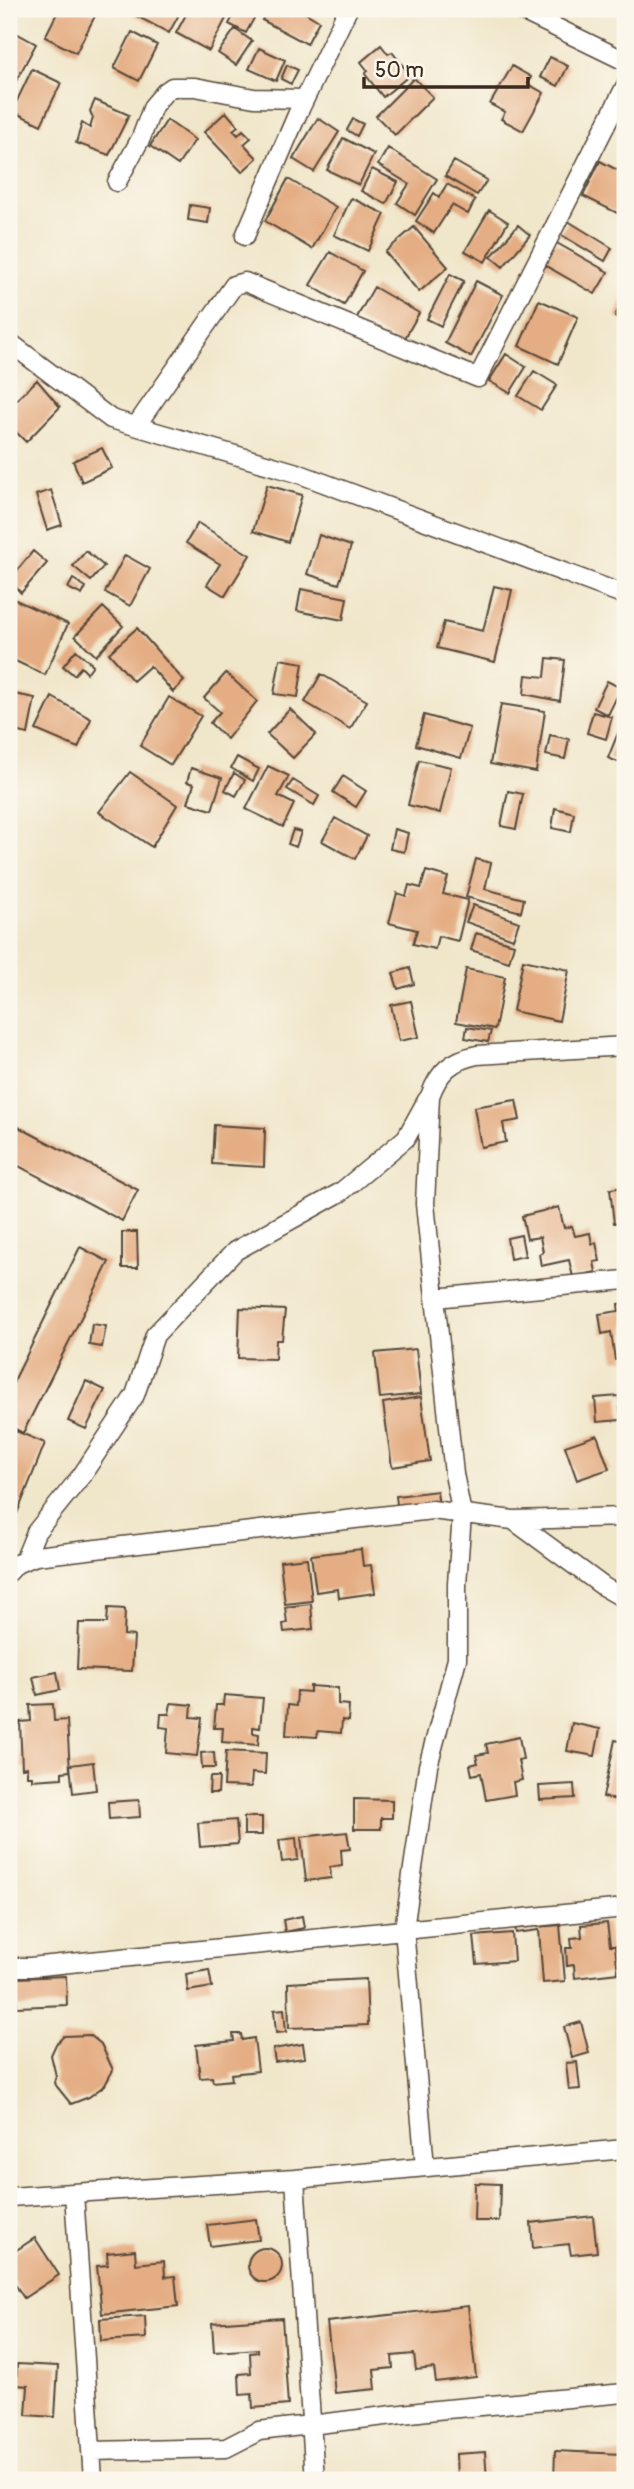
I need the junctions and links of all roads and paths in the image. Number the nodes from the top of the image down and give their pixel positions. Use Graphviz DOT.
graph roads {
  1 [pos="348,9"];
  2 [pos="518,9"];
  3 [pos="625,61"];
  4 [pos="625,87"];
  5 [pos="304,99"];
  6 [pos="117,182"];
  7 [pos="245,236"];
  8 [pos="9,342"];
  9 [pos="136,426"];
  10 [pos="625,595"];
  11 [pos="625,1046"];
  12 [pos="430,1096"];
  13 [pos="625,1280"];
  14 [pos="435,1298"];
  15 [pos="462,1514"];
  16 [pos="625,1517"];
  17 [pos="513,1520"];
  18 [pos="25,1559"];
  19 [pos="9,1572"];
  20 [pos="625,1598"];
  21 [pos="625,1908"];
  22 [pos="404,1929"];
  23 [pos="9,1967"];
  24 [pos="625,2149"];
  25 [pos="425,2167"];
  26 [pos="295,2179"];
  27 [pos="74,2193"];
  28 [pos="9,2197"];
  29 [pos="625,2393"];
  30 [pos="311,2425"];
  31 [pos="91,2451"];
  32 [pos="93,2480"];
  33 [pos="315,2480"];
  1 -- 5 [label="street"];
  2 -- 3 [label="street"];
  4 -- 9 [label="street"];
  5 -- 6 [label="street"];
  5 -- 7 [label="street"];
  8 -- 9 [label="street"];
  9 -- 10 [label="street"];
  11 -- 12 [label="street"];
  12 -- 14 [label="street"];
  12 -- 18 [label="street"];
  13 -- 14 [label="street"];
  14 -- 15 [label="street"];
  15 -- 17 [label="street"];
  15 -- 18 [label="street"];
  15 -- 22 [label="street"];
  16 -- 17 [label="street"];
  17 -- 20 [label="street"];
  18 -- 19 [label="street"];
  21 -- 22 [label="street"];
  22 -- 23 [label="street"];
  22 -- 25 [label="street"];
  24 -- 25 [label="street"];
  25 -- 26 [label="street"];
  26 -- 27 [label="street"];
  26 -- 30 [label="street"];
  27 -- 28 [label="street"];
  27 -- 31 [label="street"];
  29 -- 30 [label="street"];
  30 -- 31 [label="street"];
  30 -- 33 [label="street"];
  31 -- 32 [label="street"];
}
